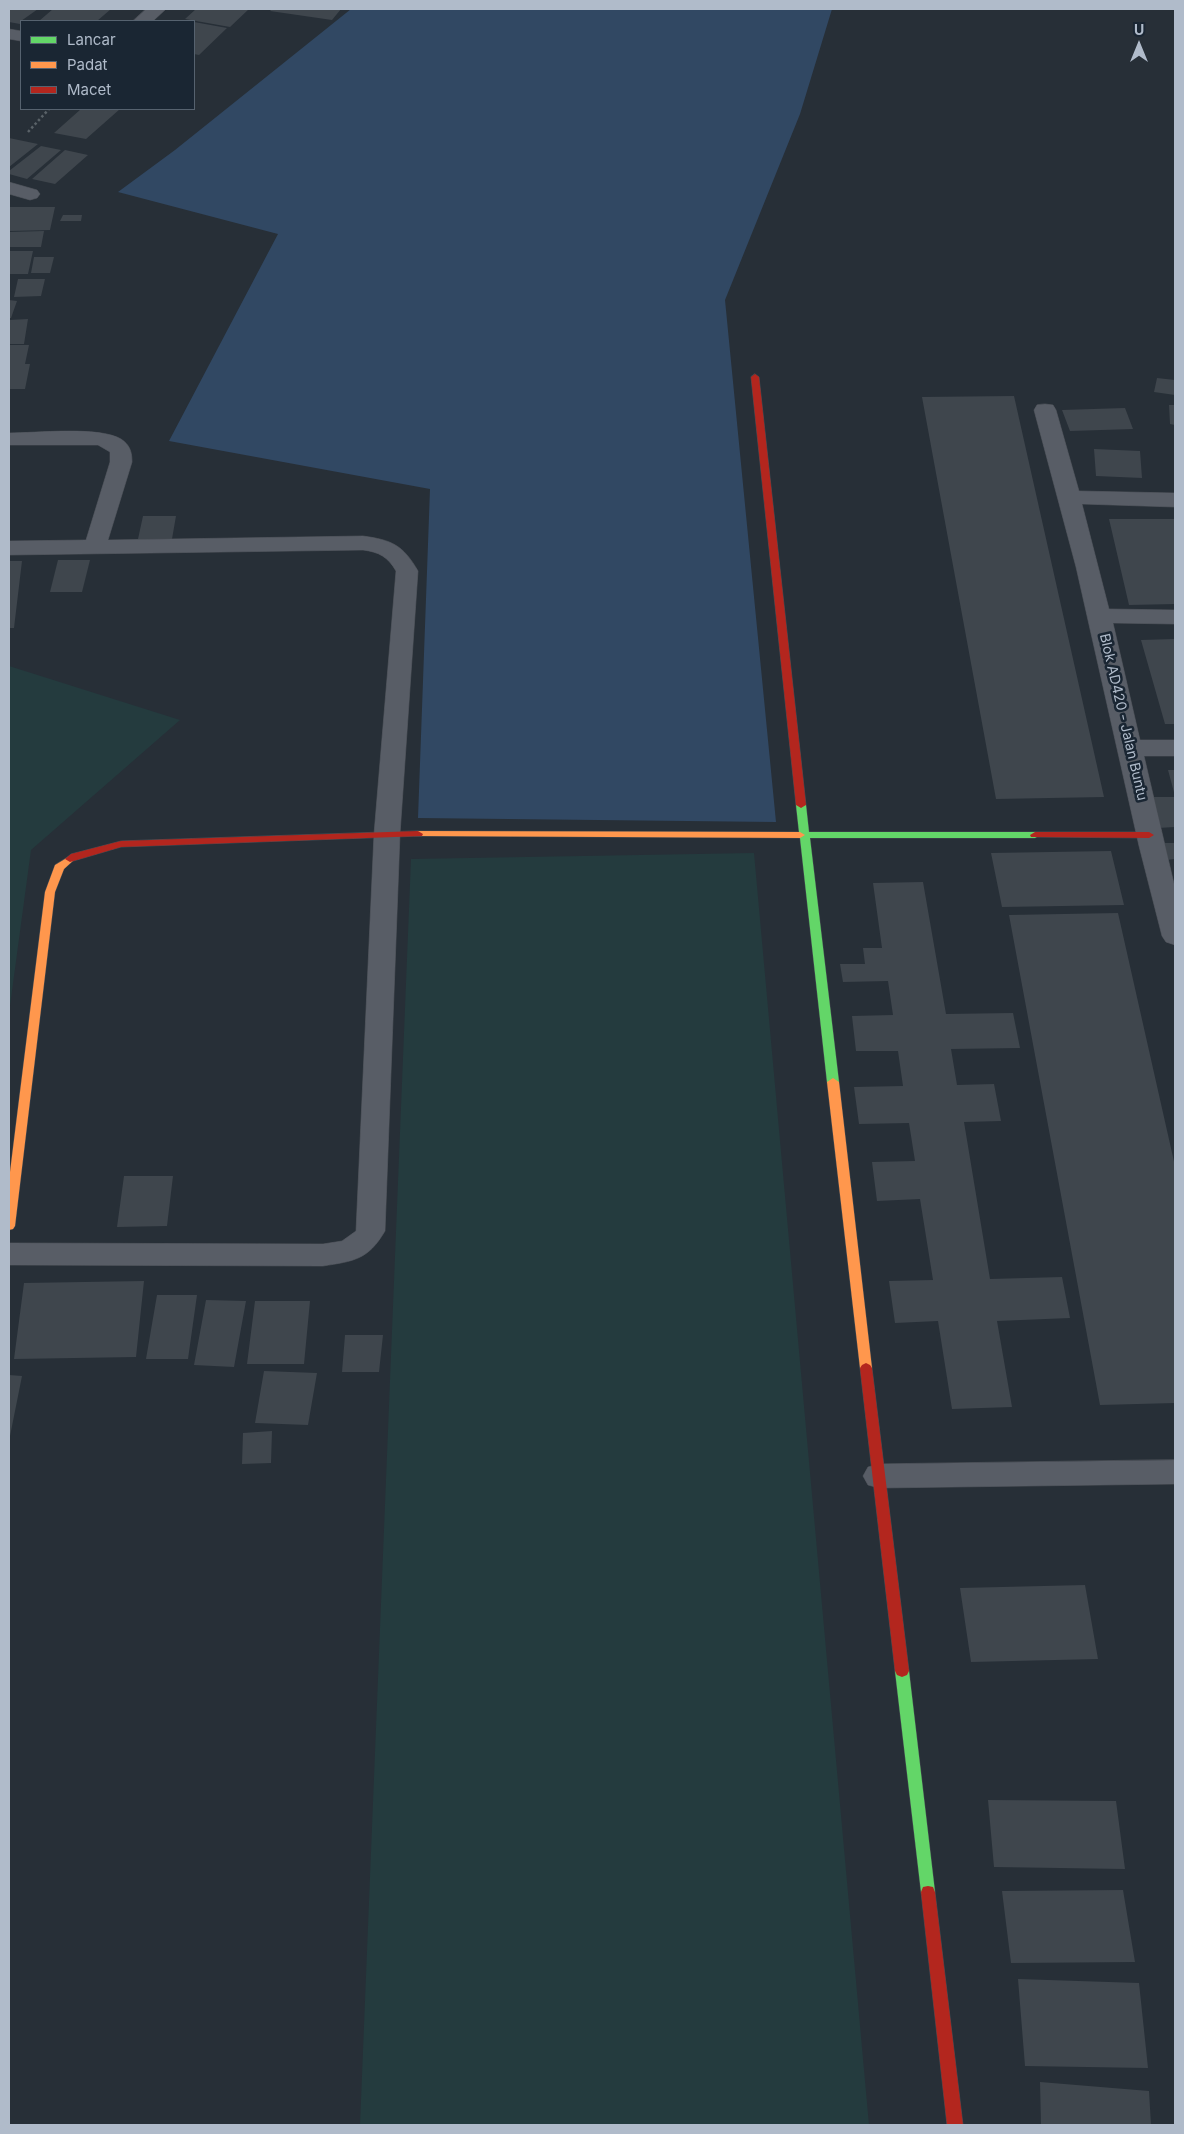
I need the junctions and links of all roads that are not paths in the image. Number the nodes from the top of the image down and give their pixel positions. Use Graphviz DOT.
graph roads {
  1 [pos="157,9"];
  2 [pos="143,20"];
  3 [pos="9,188"];
  4 [pos="30,194"];
  5 [pos="755,377"];
  6 [pos="1045,410"];
  7 [pos="9,439"];
  8 [pos="1070,498"];
  9 [pos="1175,500"];
  10 [pos="95,546"];
  11 [pos="9,548"];
  12 [pos="1100,616"];
  13 [pos="1175,617"];
  14 [pos="1131,748"];
  15 [pos="1175,748"];
  16 [pos="388,834"];
  17 [pos="804,835"];
  18 [pos="1149,835"];
  19 [pos="1170,891"];
  20 [pos="1175,936"];
  21 [pos="9,1226"];
  22 [pos="9,1254"];
  23 [pos="1175,1472"];
  24 [pos="880,1476"];
  25 [pos="955,2125"];
  1 -- 2 [label="street"];
  3 -- 4 [label="street"];
  5 -- 17 [label="street"];
  6 -- 8 [label="street, Blok AD420 - Jalan Buntu"];
  7 -- 10 [label="street"];
  8 -- 9 [label="street"];
  8 -- 12 [label="street, Blok AD420 - Jalan Buntu"];
  10 -- 11 [label="street"];
  10 -- 16 [label="street"];
  12 -- 13 [label="street"];
  12 -- 14 [label="street, Blok AD420 - Jalan Buntu"];
  14 -- 15 [label="street"];
  14 -- 18 [label="street, Blok AD420 - Jalan Buntu"];
  16 -- 17 [label="street"];
  16 -- 21 [label="street"];
  16 -- 22 [label="street"];
  17 -- 18 [label="street"];
  17 -- 24 [label="street"];
  18 -- 19 [label="street, Blok AD420 - Jalan Buntu"];
  19 -- 20 [label="street, Blok AD420 - Jalan Buntu"];
  23 -- 24 [label="street"];
  24 -- 25 [label="street"];
}
